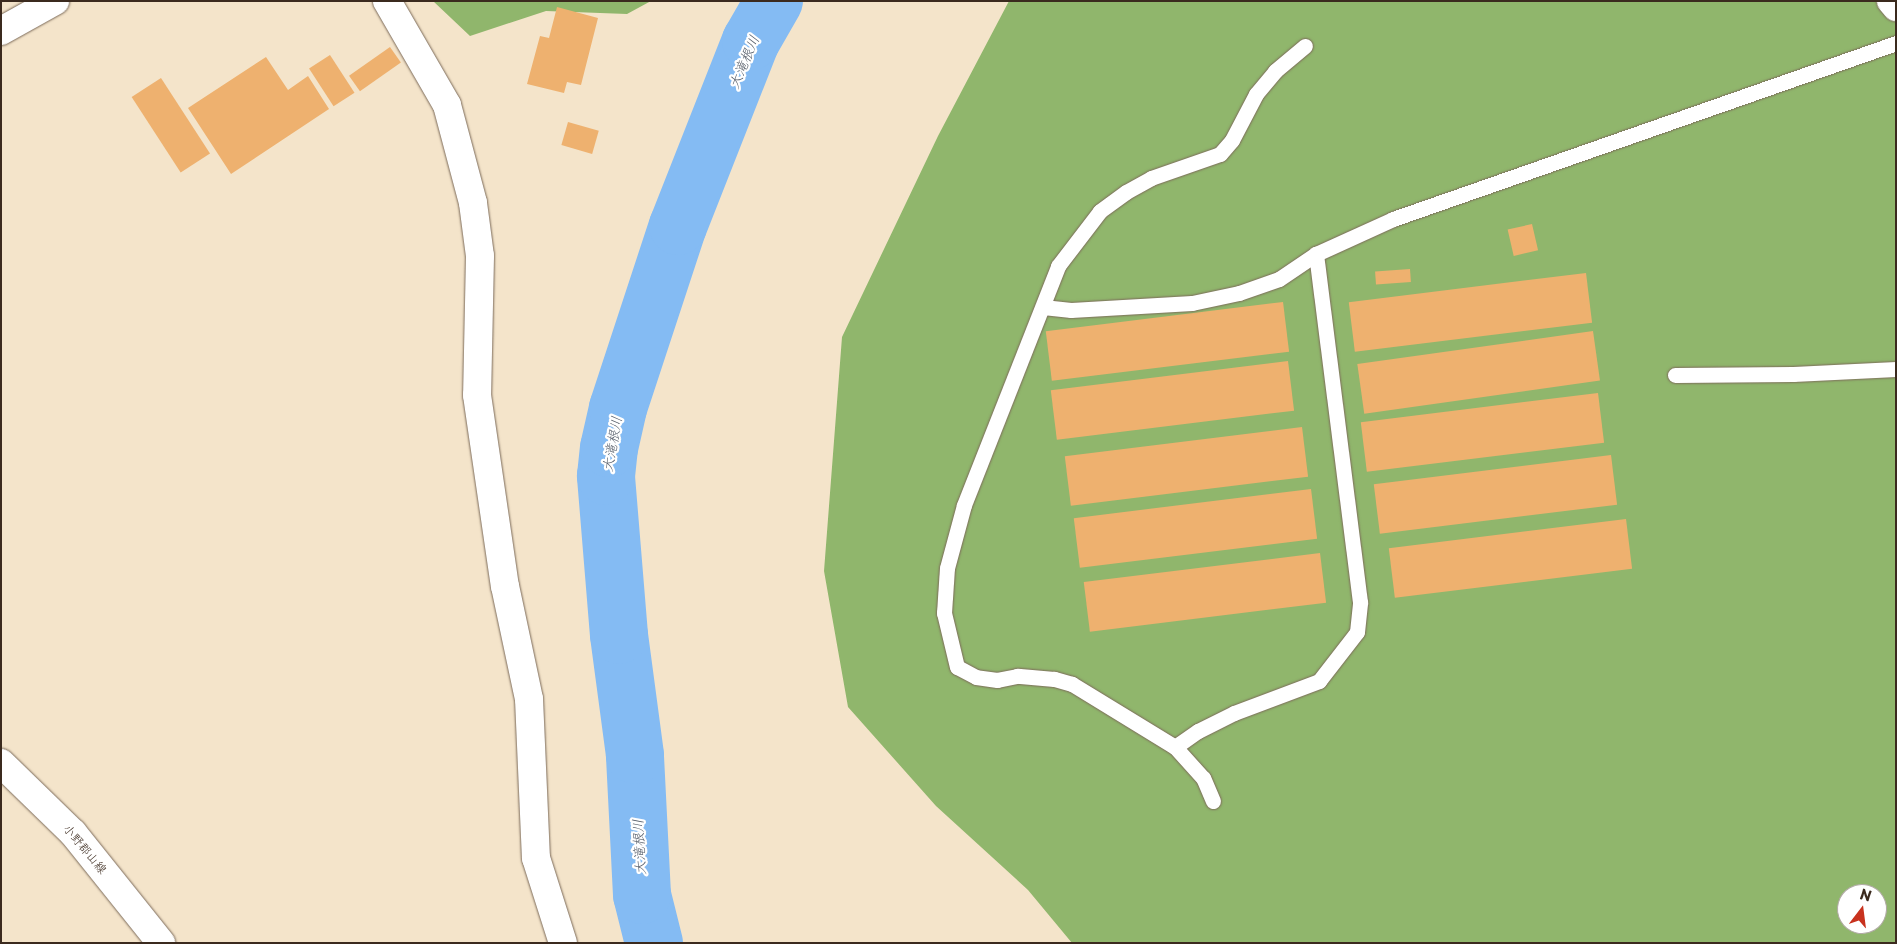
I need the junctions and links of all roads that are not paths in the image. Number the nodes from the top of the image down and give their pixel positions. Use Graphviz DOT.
graph roads {
  1 [pos="55,1"];
  2 [pos="387,1"];
  3 [pos="1891,1"];
  4 [pos="1896,7"];
  5 [pos="1,31"];
  6 [pos="1896,43"];
  7 [pos="1305,46"];
  8 [pos="1316,254"];
  9 [pos="1043,307"];
  10 [pos="1896,369"];
  11 [pos="1675,375"];
  12 [pos="1175,747"];
  13 [pos="1,763"];
  14 [pos="1212,801"];
  15 [pos="161,943"];
  16 [pos="563,943"];
  1 -- 5 [label="street"];
  2 -- 16 [label="street"];
  3 -- 4 [label="street"];
  6 -- 8 [label="lane"];
  7 -- 9 [label="lane"];
  8 -- 9 [label="lane"];
  8 -- 12 [label="lane"];
  9 -- 12 [label="lane"];
  10 -- 11 [label="lane"];
  12 -- 14 [label="lane"];
  13 -- 15 [label="street, 小野郡山線"];
}
